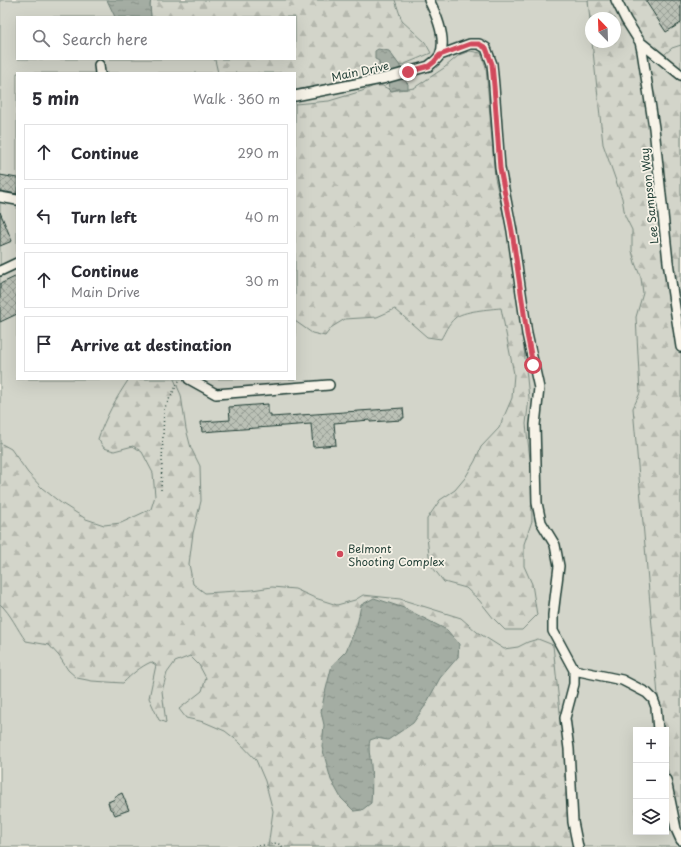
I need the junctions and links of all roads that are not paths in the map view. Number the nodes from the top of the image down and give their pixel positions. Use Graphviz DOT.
graph roads {
  1 [pos="429,0"];
  2 [pos="616,0"];
  3 [pos="640,42"];
  4 [pos="440,55"];
  5 [pos="681,75"];
  6 [pos="296,96"];
  7 [pos="0,197"];
  8 [pos="16,200"];
  9 [pos="16,263"];
  10 [pos="0,271"];
  11 [pos="681,347"];
  12 [pos="191,380"];
  13 [pos="330,385"];
  14 [pos="574,670"];
  15 [pos="658,727"];
  16 [pos="669,795"];
  17 [pos="681,840"];
  18 [pos="578,847"];
  1 -- 4 [label="lane"];
  2 -- 3 [label="lane"];
  3 -- 5 [label="lane"];
  3 -- 11 [label="lane, Lee Sampson Way"];
  4 -- 6 [label="lane, Main Drive"];
  4 -- 14 [label="lane, Main Drive"];
  7 -- 8 [label="lane"];
  9 -- 10 [label="lane"];
  12 -- 13 [label="lane"];
  14 -- 15 [label="lane"];
  14 -- 18 [label="lane"];
  16 -- 17 [label="lane"];
}
